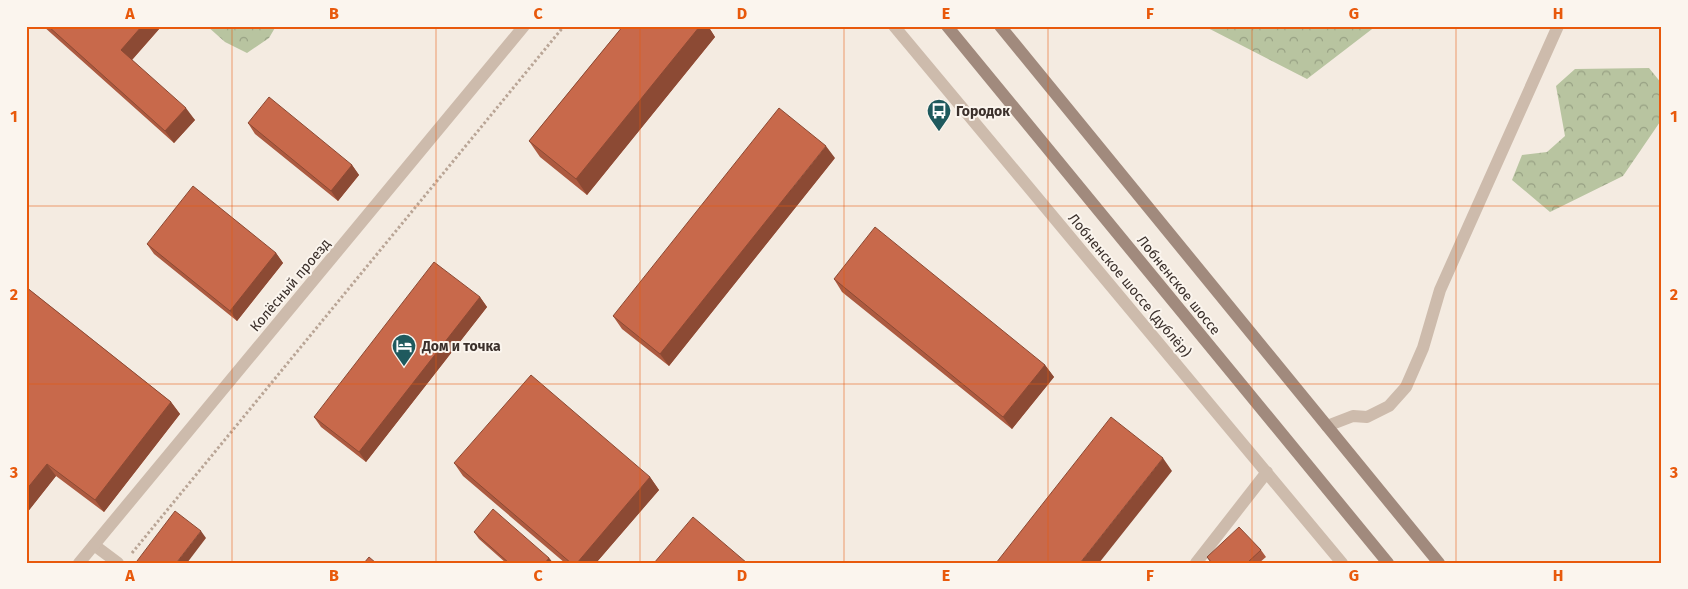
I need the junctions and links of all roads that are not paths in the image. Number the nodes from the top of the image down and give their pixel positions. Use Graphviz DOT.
graph roads {
  1 [pos="524,26"];
  2 [pos="894,26"];
  3 [pos="947,26"];
  4 [pos="1000,26"];
  5 [pos="1558,26"];
  6 [pos="1327,426"];
  7 [pos="1267,472"];
  8 [pos="94,545"];
  9 [pos="79,563"];
  10 [pos="118,563"];
  11 [pos="1196,563"];
  12 [pos="1342,563"];
  13 [pos="1388,563"];
  14 [pos="1439,563"];
  1 -- 8 [label="street, Колёсный проезд"];
  2 -- 7 [label="street, Лобненское шоссе (дублёр)"];
  3 -- 13 [label="main road, Лобненское шоссе"];
  4 -- 6 [label="main road, Лобненское шоссе"];
  5 -- 6 [label="street"];
  6 -- 14 [label="main road, Лобненское шоссе"];
  7 -- 11 [label="street"];
  7 -- 12 [label="street, Лобненское шоссе (дублёр)"];
  8 -- 9 [label="street, Колёсный проезд"];
  8 -- 10 [label="street"];
}
